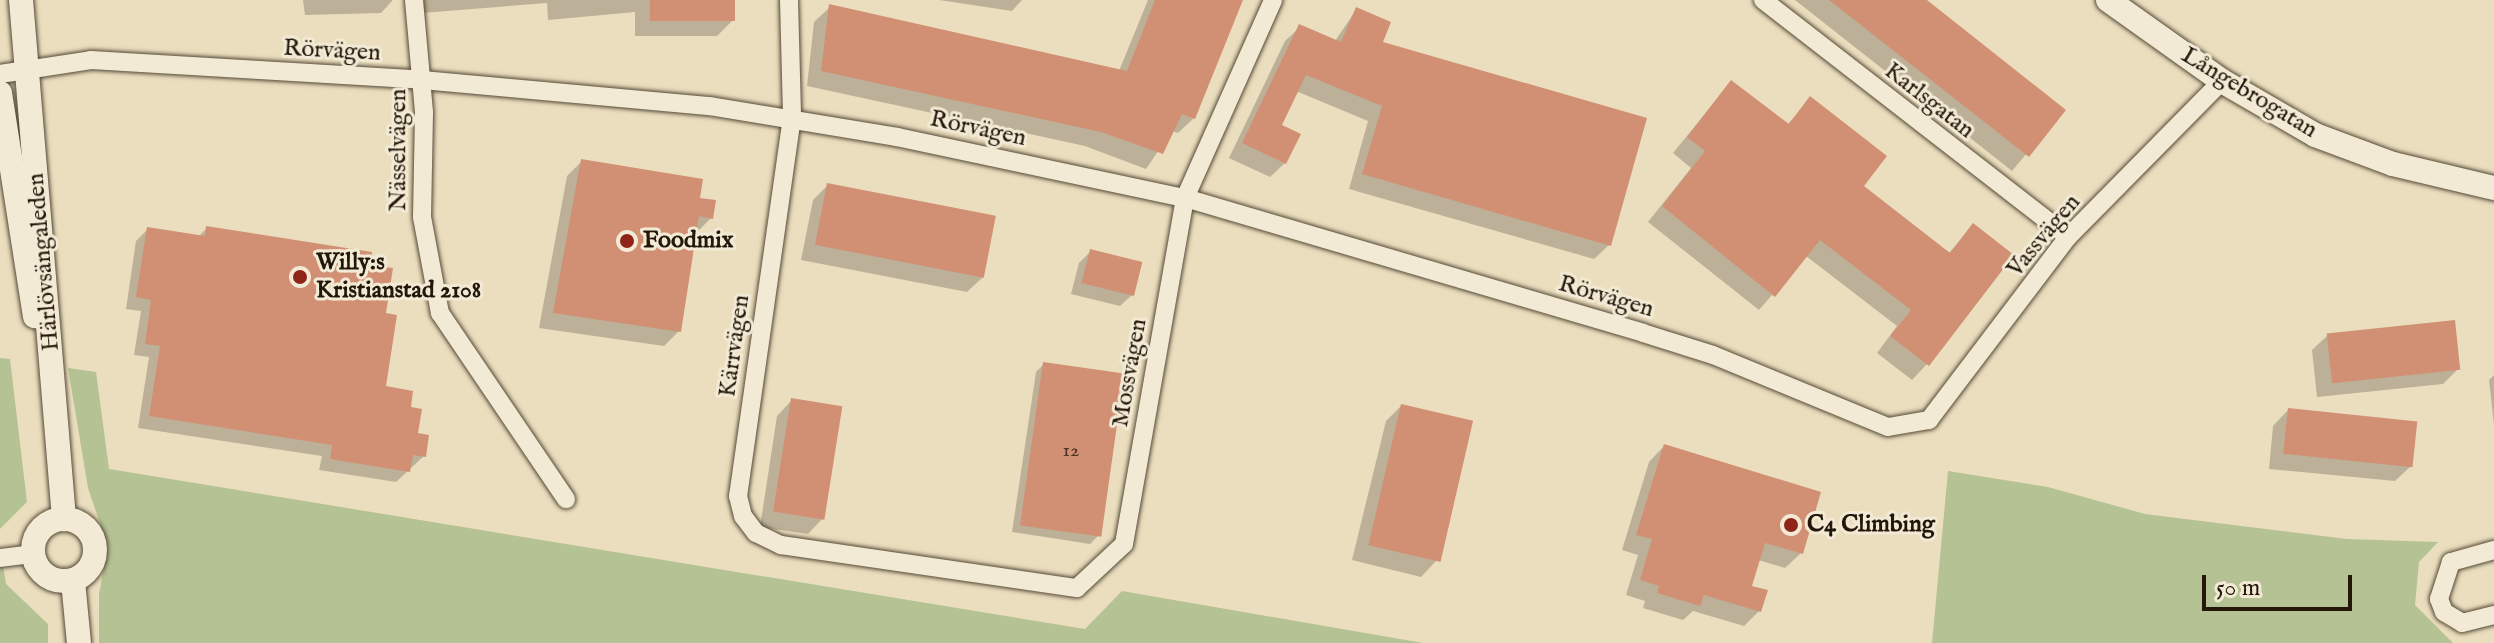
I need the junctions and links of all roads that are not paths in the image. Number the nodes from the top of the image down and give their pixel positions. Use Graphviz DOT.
graph roads {
  1 [pos="21,0"];
  2 [pos="414,0"];
  3 [pos="789,0"];
  4 [pos="1273,0"];
  5 [pos="1763,0"];
  6 [pos="2108,0"];
  7 [pos="29,69"];
  8 [pos="0,74"];
  9 [pos="423,80"];
  10 [pos="2222,81"];
  11 [pos="0,93"];
  12 [pos="792,117"];
  13 [pos="2494,188"];
  14 [pos="1185,198"];
  15 [pos="2068,237"];
  16 [pos="1911,425"];
  17 [pos="59,456"];
  18 [pos="566,499"];
  19 [pos="64,519"];
  20 [pos="2494,550"];
  21 [pos="33,554"];
  22 [pos="0,558"];
  23 [pos="915,563"];
  24 [pos="73,581"];
  25 [pos="2494,615"];
  26 [pos="79,643"];
  1 -- 7 [label="main road, Härlövsängaleden"];
  2 -- 9 [label="street, Nässelvägen"];
  3 -- 12 [label="street, Kärrvägen"];
  4 -- 14 [label="street, Mossvägen"];
  5 -- 15 [label="street, Karlsgatan"];
  6 -- 10 [label="main road, Långebrogatan"];
  7 -- 8 [label="street, Rörvägen"];
  7 -- 9 [label="street, Rörvägen"];
  7 -- 17 [label="main road, Härlövsängaleden"];
  9 -- 12 [label="street, Rörvägen"];
  9 -- 18 [label="street, Nässelvägen"];
  10 -- 13 [label="main road, Långebrogatan"];
  10 -- 15 [label="street, Vassvägen"];
  11 -- 17 [label="main road, Härlövsängaleden"];
  12 -- 14 [label="street, Rörvägen"];
  12 -- 23 [label="street, Kärrvägen"];
  14 -- 16 [label="street, Rörvägen"];
  14 -- 23 [label="street, Mossvägen"];
  15 -- 16 [label="street, Vassvägen"];
  17 -- 19 [label="main road, Härlövsängaleden"];
  19 -- 21 [label="main road"];
  19 -- 24 [label="main road"];
  20 -- 25 [label="street"];
  21 -- 22 [label="street"];
  21 -- 24 [label="main road"];
  24 -- 26 [label="main road"];
}
